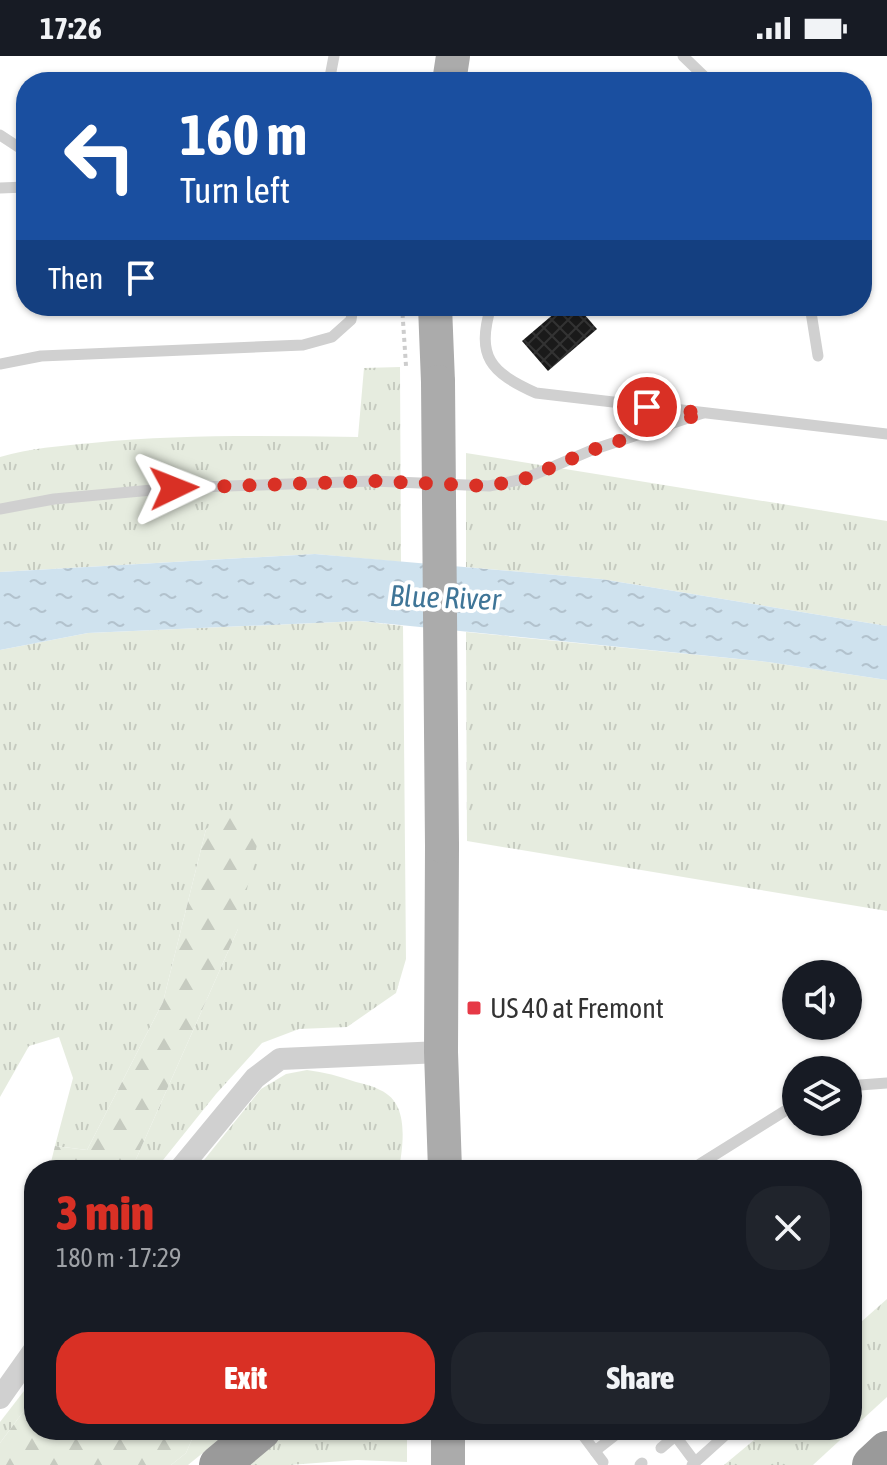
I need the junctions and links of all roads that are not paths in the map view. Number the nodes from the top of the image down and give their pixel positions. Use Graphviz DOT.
graph roads {
  1 [pos="683,56"];
  2 [pos="700,72"];
  3 [pos="352,316"];
  4 [pos="435,316"];
  5 [pos="488,316"];
  6 [pos="812,316"];
  7 [pos="818,356"];
  8 [pos="0,364"];
  9 [pos="703,413"];
  10 [pos="887,434"];
  11 [pos="0,509"];
  12 [pos="441,1052"];
  13 [pos="887,1083"];
  14 [pos="862,1085"];
  15 [pos="782,1113"];
  16 [pos="187,1160"];
  17 [pos="445,1160"];
  18 [pos="706,1160"];
  19 [pos="24,1364"];
  20 [pos="0,1398"];
  21 [pos="249,1440"];
  22 [pos="448,1440"];
  23 [pos="587,1440"];
  24 [pos="609,1440"];
  25 [pos="667,1440"];
  26 [pos="678,1440"];
  27 [pos="720,1440"];
  28 [pos="661,1448"];
  29 [pos="595,1451"];
  30 [pos="887,1451"];
  31 [pos="604,1464"];
  32 [pos="693,1464"];
  33 [pos="219,1465"];
  34 [pos="448,1465"];
  35 [pos="589,1465"];
  36 [pos="872,1465"];
  1 -- 2 [label="lane"];
  3 -- 8 [label="lane"];
  4 -- 12 [label="main road, bridge"];
  5 -- 9 [label="lane"];
  6 -- 7 [label="lane"];
  9 -- 10 [label="lane"];
  9 -- 11 [label="lane"];
  12 -- 16 [label="street"];
  12 -- 17 [label="main road"];
  13 -- 14 [label="lane"];
  15 -- 18 [label="lane"];
  19 -- 20 [label="street"];
  21 -- 33 [label="highway"];
  22 -- 34 [label="main road"];
  23 -- 29 [label="lane"];
  24 -- 29 [label="lane"];
  25 -- 28 [label="lane"];
  26 -- 32 [label="lane"];
  27 -- 32 [label="lane"];
  29 -- 31 [label="lane"];
  30 -- 36 [label="highway"];
  31 -- 35 [label="lane"];
}
